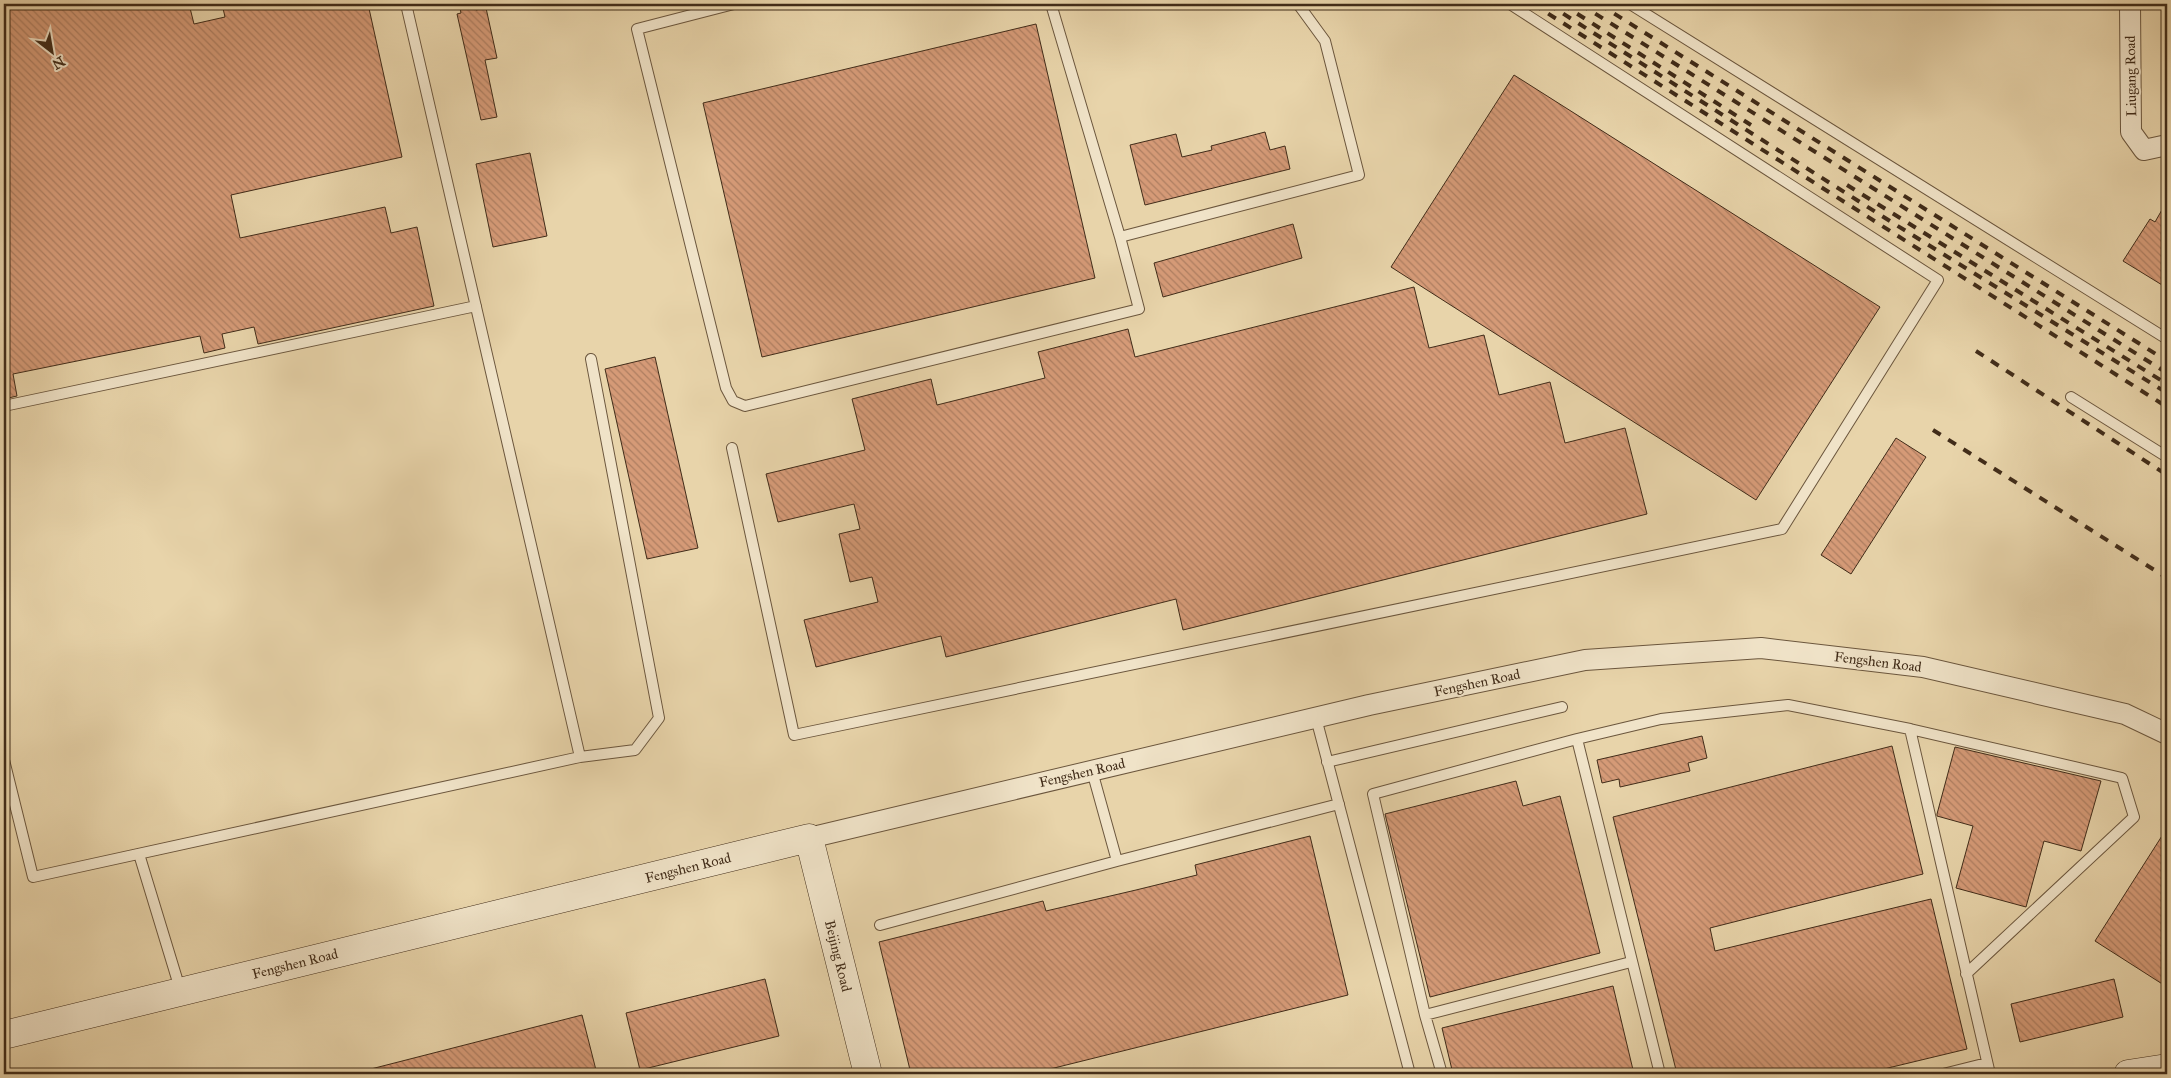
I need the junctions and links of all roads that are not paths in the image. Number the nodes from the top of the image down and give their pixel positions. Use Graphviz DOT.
graph roads {
  1 [pos="406,4"];
  2 [pos="734,4"];
  3 [pos="1051,4"];
  4 [pos="1298,4"];
  5 [pos="1510,4"];
  6 [pos="1630,4"];
  7 [pos="2130,4"];
  8 [pos="2167,145"];
  9 [pos="1120,237"];
  10 [pos="476,306"];
  11 [pos="2167,339"];
  12 [pos="591,359"];
  13 [pos="2071,398"];
  14 [pos="4,406"];
  15 [pos="732,448"];
  16 [pos="2167,457"];
  17 [pos="1562,706"];
  18 [pos="1316,718"];
  19 [pos="1910,729"];
  20 [pos="2167,734"];
  21 [pos="1577,739"];
  22 [pos="580,757"];
  23 [pos="4,760"];
  24 [pos="1328,762"];
  25 [pos="1092,771"];
  26 [pos="1338,804"];
  27 [pos="809,838"];
  28 [pos="139,854"];
  29 [pos="1117,861"];
  30 [pos="880,925"];
  31 [pos="1631,962"];
  32 [pos="1966,974"];
  33 [pos="181,992"];
  34 [pos="1424,1015"];
  35 [pos="4,1035"];
  36 [pos="1987,1063"];
  37 [pos="2167,1068"];
  38 [pos="868,1074"];
  39 [pos="1410,1074"];
  40 [pos="1442,1074"];
  41 [pos="1660,1074"];
  42 [pos="1943,1074"];
  43 [pos="1990,1074"];
  44 [pos="2128,1074"];
  1 -- 10 [label="lane"];
  2 -- 9 [label="lane"];
  3 -- 9 [label="lane"];
  4 -- 9 [label="lane"];
  5 -- 15 [label="lane"];
  6 -- 11 [label="lane"];
  7 -- 8 [label="street, Liugang Road"];
  10 -- 14 [label="lane"];
  10 -- 22 [label="lane"];
  12 -- 22 [label="lane"];
  13 -- 16 [label="lane"];
  17 -- 24 [label="lane"];
  18 -- 20 [label="street, Fengshen Road"];
  18 -- 24 [label="lane"];
  18 -- 25 [label="street, Fengshen Road"];
  19 -- 21 [label="lane"];
  19 -- 32 [label="lane"];
  19 -- 32 [label="lane"];
  21 -- 31 [label="lane"];
  21 -- 34 [label="lane"];
  22 -- 28 [label="lane"];
  23 -- 28 [label="lane"];
  24 -- 26 [label="lane"];
  25 -- 27 [label="street, Fengshen Road"];
  25 -- 29 [label="lane"];
  26 -- 29 [label="lane"];
  26 -- 39 [label="lane"];
  27 -- 33 [label="street, Fengshen Road"];
  27 -- 38 [label="street, Beijing Road"];
  28 -- 33 [label="lane"];
  29 -- 30 [label="lane"];
  31 -- 34 [label="lane"];
  31 -- 41 [label="lane"];
  32 -- 36 [label="lane"];
  33 -- 35 [label="street, Fengshen Road"];
  34 -- 40 [label="lane"];
  36 -- 42 [label="lane"];
  36 -- 43 [label="lane"];
  37 -- 44 [label="street"];
}
